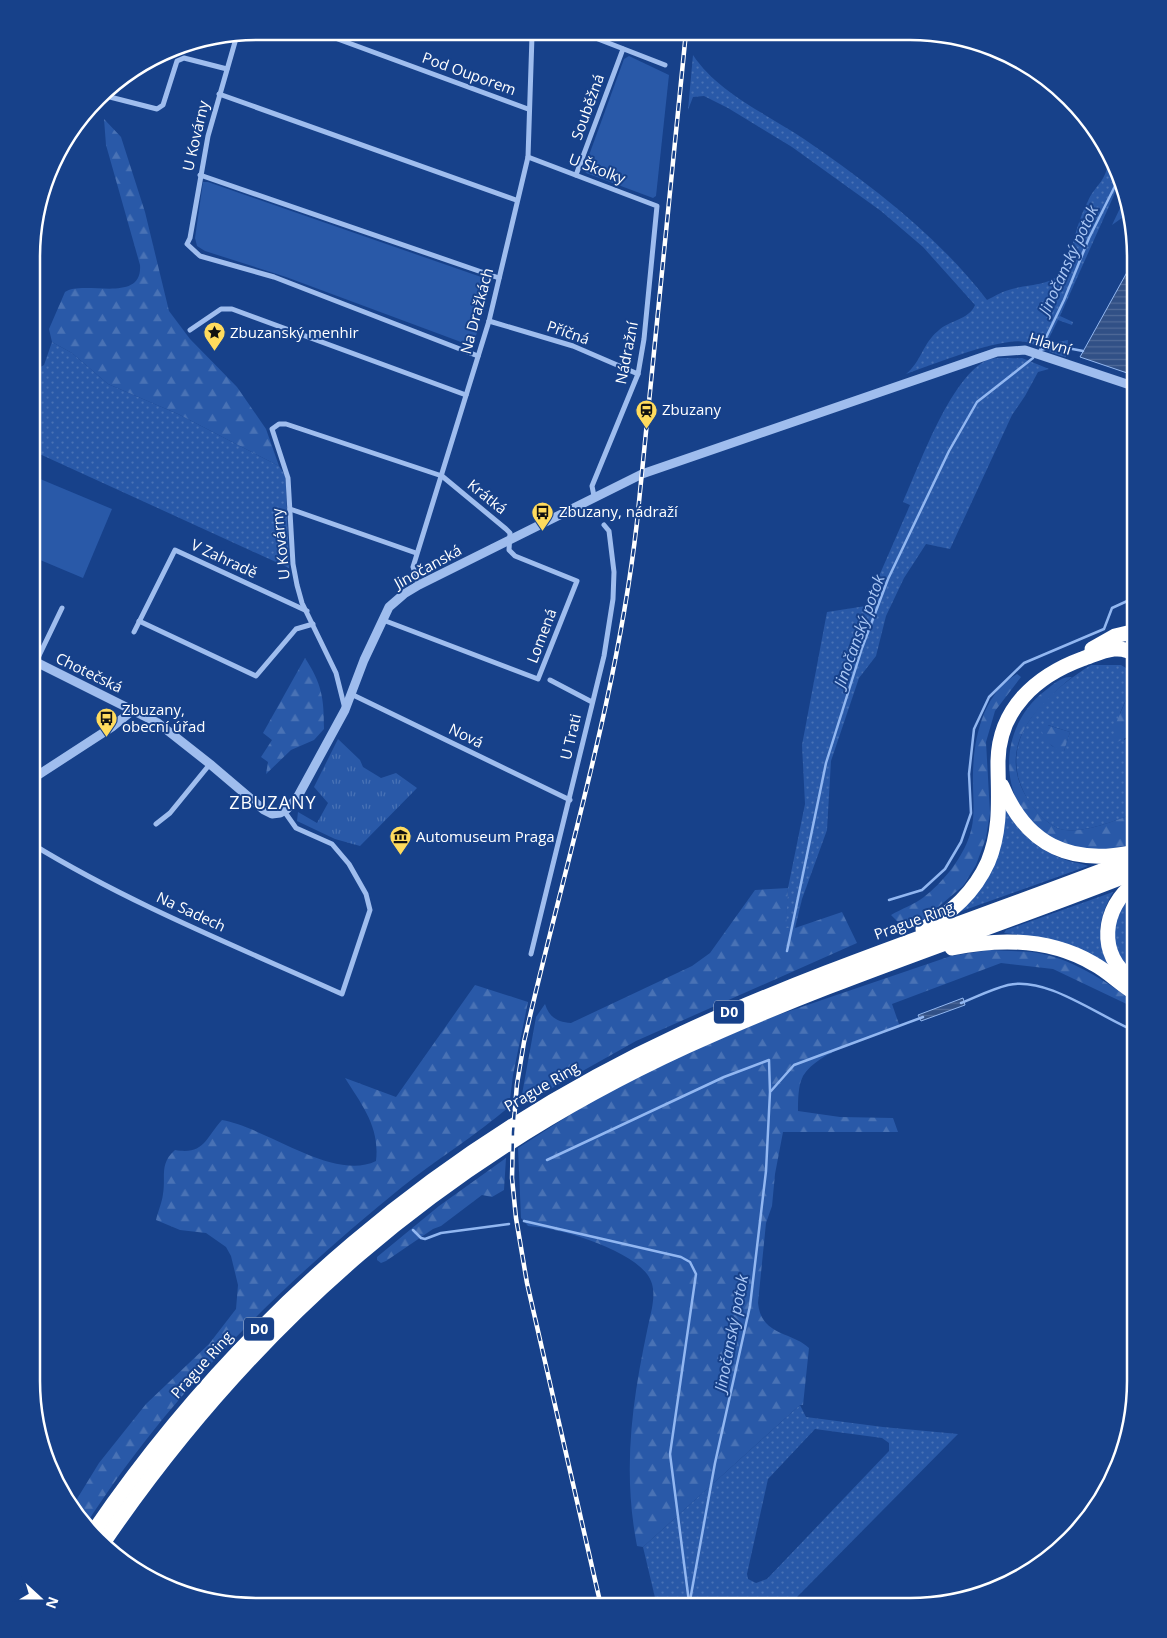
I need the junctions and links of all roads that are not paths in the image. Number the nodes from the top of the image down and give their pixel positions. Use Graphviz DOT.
graph roads {
  1 [pos="340,40"];
  2 [pos="533,40"];
  3 [pos="600,40"];
  4 [pos="235,41"];
  5 [pos="623,49"];
  6 [pos="664,65"];
  7 [pos="226,69"];
  8 [pos="219,94"];
  9 [pos="111,97"];
  10 [pos="528,109"];
  11 [pos="528,157"];
  12 [pos="200,175"];
  13 [pos="576,175"];
  14 [pos="516,200"];
  15 [pos="657,206"];
  16 [pos="499,278"];
  17 [pos="489,321"];
  18 [pos="190,330"];
  19 [pos="478,356"];
  20 [pos="638,374"];
  21 [pos="1127,384"];
  22 [pos="466,395"];
  23 [pos="663,467"];
  24 [pos="442,476"];
  25 [pos="594,496"];
  26 [pos="290,509"];
  27 [pos="604,525"];
  28 [pos="509,540"];
  29 [pos="416,553"];
  30 [pos="419,585"];
  31 [pos="62,608"];
  32 [pos="307,612"];
  33 [pos="382,620"];
  34 [pos="139,621"];
  35 [pos="313,624"];
  36 [pos="134,632"];
  37 [pos="1127,634"];
  38 [pos="1127,639"];
  39 [pos="40,650"];
  40 [pos="1127,651"];
  41 [pos="1102,652"];
  42 [pos="1077,661"];
  43 [pos="40,664"];
  44 [pos="550,680"];
  45 [pos="351,694"];
  46 [pos="592,702"];
  47 [pos="133,710"];
  48 [pos="345,710"];
  49 [pos="210,764"];
  50 [pos="40,774"];
  51 [pos="1000,780"];
  52 [pos="570,800"];
  53 [pos="284,811"];
  54 [pos="156,824"];
  55 [pos="40,849"];
  56 [pos="1127,853"];
  57 [pos="1127,861"];
  58 [pos="1127,875"];
  59 [pos="1127,890"];
  60 [pos="884,950"];
  61 [pos="531,954"];
  62 [pos="904,958"];
  63 [pos="1127,976"];
  64 [pos="1127,987"];
  65 [pos="488,1149"];
  66 [pos="121,1517"];
  67 [pos="97,1527"];
  68 [pos="107,1537"];
  69 [pos="110,1540"];
  1 -- 10 [label="street, Pod Ouporem"];
  2 -- 10 [label="street, Na Dražkách"];
  3 -- 5 [label="street"];
  4 -- 7 [label="street, U Kovárny"];
  5 -- 6 [label="street"];
  5 -- 13 [label="street, Souběžná"];
  7 -- 8 [label="street, U Kovárny"];
  7 -- 9 [label="street"];
  8 -- 12 [label="street, U Kovárny"];
  8 -- 14 [label="street"];
  10 -- 11 [label="street, Na Dražkách"];
  11 -- 13 [label="street, U Školky"];
  11 -- 14 [label="street, Na Dražkách"];
  12 -- 16 [label="street"];
  12 -- 19 [label="street, U Kovárny"];
  13 -- 15 [label="street, U Školky"];
  14 -- 16 [label="street, Na Dražkách"];
  15 -- 20 [label="street, Nádražní"];
  16 -- 17 [label="street, Na Dražkách"];
  17 -- 19 [label="street, Na Dražkách"];
  17 -- 20 [label="street, Příčná"];
  18 -- 22 [label="street"];
  19 -- 22 [label="street, Na Dražkách"];
  20 -- 25 [label="street, Nádražní"];
  21 -- 23 [label="street, Hlavní"];
  22 -- 24 [label="street, Na Dražkách"];
  23 -- 25 [label="street, Jinočanská"];
  24 -- 26 [label="street, U Kovárny"];
  24 -- 28 [label="street, Krátká"];
  24 -- 29 [label="street, Na Dražkách"];
  25 -- 28 [label="street, Jinočanská"];
  26 -- 29 [label="street"];
  26 -- 32 [label="street, U Kovárny"];
  27 -- 46 [label="street, U Trati"];
  28 -- 30 [label="street, Jinočanská"];
  28 -- 33 [label="street, Lomená"];
  29 -- 30 [label="street, Na Dražkách"];
  30 -- 33 [label="street, Jinočanská"];
  31 -- 39 [label="street"];
  32 -- 34 [label="street, V Zahradě"];
  32 -- 35 [label="street, U Kovárny"];
  33 -- 45 [label="street, Jinočanská"];
  34 -- 35 [label="street"];
  34 -- 36 [label="street, V Zahradě"];
  35 -- 48 [label="street, U Kovárny"];
  37 -- 42 [label="highway"];
  38 -- 41 [label="highway"];
  40 -- 41 [label="highway"];
  41 -- 42 [label="highway"];
  42 -- 51 [label="highway"];
  43 -- 47 [label="street, Chotečská"];
  44 -- 46 [label="street"];
  45 -- 48 [label="street, Jinočanská"];
  45 -- 52 [label="street, Nová"];
  46 -- 52 [label="street, U Trati"];
  47 -- 49 [label="street, Chotečská"];
  47 -- 50 [label="street"];
  48 -- 53 [label="street, Jinočanská"];
  49 -- 53 [label="street, Chotečská"];
  49 -- 54 [label="street"];
  51 -- 56 [label="highway"];
  51 -- 60 [label="highway"];
  52 -- 61 [label="street, U Trati"];
  53 -- 55 [label="street, Na Sadech"];
  57 -- 60 [label="highway, Prague Ring / D0"];
  58 -- 62 [label="highway, Prague Ring / D0"];
  59 -- 63 [label="highway"];
  60 -- 65 [label="highway, Prague Ring / D0"];
  62 -- 64 [label="highway"];
  62 -- 65 [label="highway, Prague Ring / D0"];
  65 -- 66 [label="highway, Prague Ring / D0"];
  65 -- 67 [label="highway, Prague Ring / D0"];
  66 -- 68 [label="highway, Prague Ring / D0"];
  66 -- 69 [label="highway"];
}
